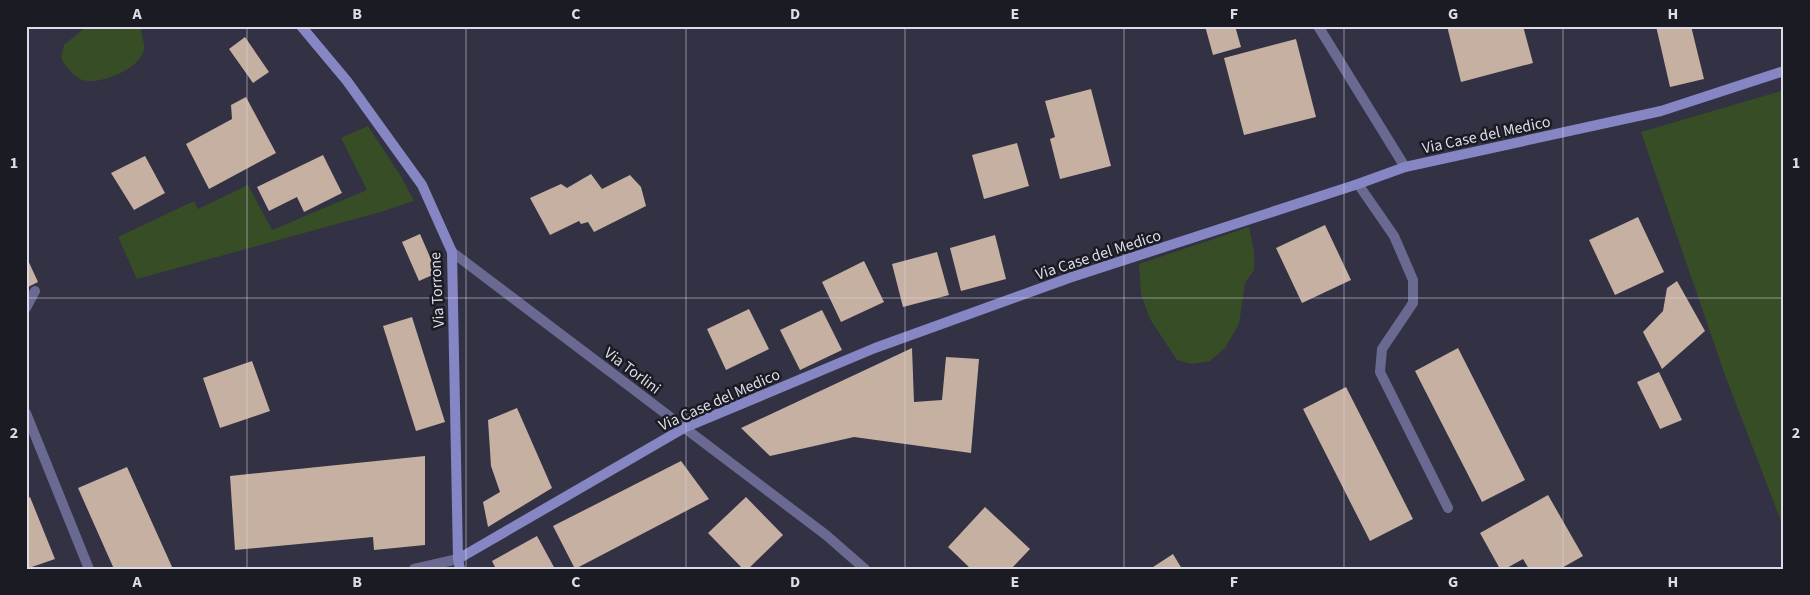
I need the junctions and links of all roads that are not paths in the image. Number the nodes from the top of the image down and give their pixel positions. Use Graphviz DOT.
graph roads {
  1 [pos="301,26"];
  2 [pos="1318,26"];
  3 [pos="1784,71"];
  4 [pos="1405,167"];
  5 [pos="1358,184"];
  6 [pos="452,252"];
  7 [pos="35,292"];
  8 [pos="26,308"];
  9 [pos="26,412"];
  10 [pos="684,428"];
  11 [pos="1448,508"];
  12 [pos="459,564"];
  13 [pos="89,569"];
  14 [pos="414,569"];
  15 [pos="865,569"];
  1 -- 6 [label="main road, Via Torrone"];
  2 -- 4 [label="street"];
  3 -- 4 [label="main road, Via Case del Medico"];
  4 -- 5 [label="main road, Via Case del Medico"];
  5 -- 10 [label="main road, Via Case del Medico"];
  5 -- 11 [label="street"];
  6 -- 10 [label="street, Via Torlini"];
  6 -- 12 [label="main road, Via Torrone"];
  7 -- 8 [label="street"];
  9 -- 13 [label="street"];
  10 -- 12 [label="main road, Via Case del Medico"];
  10 -- 15 [label="street, Via Torlini"];
  12 -- 14 [label="street"];
}
